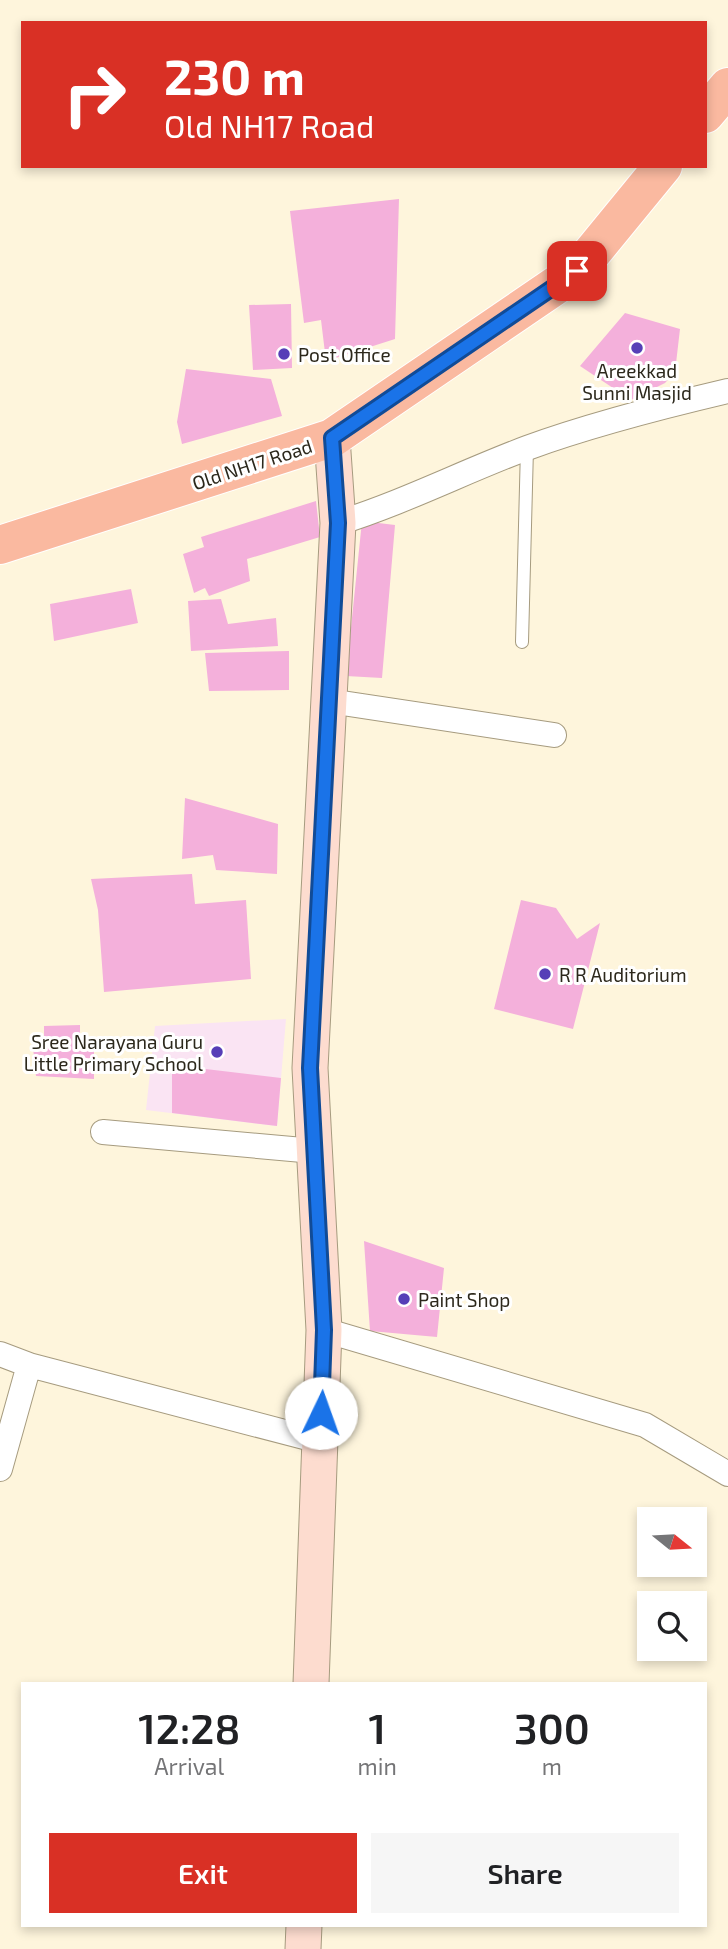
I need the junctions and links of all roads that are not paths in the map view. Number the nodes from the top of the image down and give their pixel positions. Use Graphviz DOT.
graph roads {
  1 [pos="728,87"];
  2 [pos="707,112"];
  3 [pos="661,168"];
  4 [pos="728,391"];
  5 [pos="332,438"];
  6 [pos="527,449"];
  7 [pos="338,523"];
  8 [pos="0,545"];
  9 [pos="522,642"];
  10 [pos="329,701"];
  11 [pos="554,735"];
  12 [pos="103,1132"];
  13 [pos="314,1151"];
  14 [pos="324,1330"];
  15 [pos="0,1354"];
  16 [pos="29,1365"];
  17 [pos="319,1441"];
  18 [pos="0,1469"];
  19 [pos="728,1474"];
  20 [pos="311,1682"];
  21 [pos="304,1927"];
  22 [pos="303,1949"];
  1 -- 2 [label="main road"];
  3 -- 5 [label="main road, Old NH17 Road"];
  4 -- 6 [label="street"];
  5 -- 7 [label="main road"];
  5 -- 8 [label="main road, Old NH17 Road"];
  6 -- 7 [label="street"];
  6 -- 9 [label="lane"];
  7 -- 10 [label="main road"];
  10 -- 11 [label="street"];
  10 -- 13 [label="main road"];
  12 -- 13 [label="street"];
  13 -- 14 [label="main road"];
  14 -- 17 [label="main road"];
  14 -- 19 [label="street"];
  15 -- 16 [label="street"];
  16 -- 17 [label="street"];
  16 -- 18 [label="street"];
  17 -- 20 [label="main road"];
  21 -- 22 [label="main road"];
}
